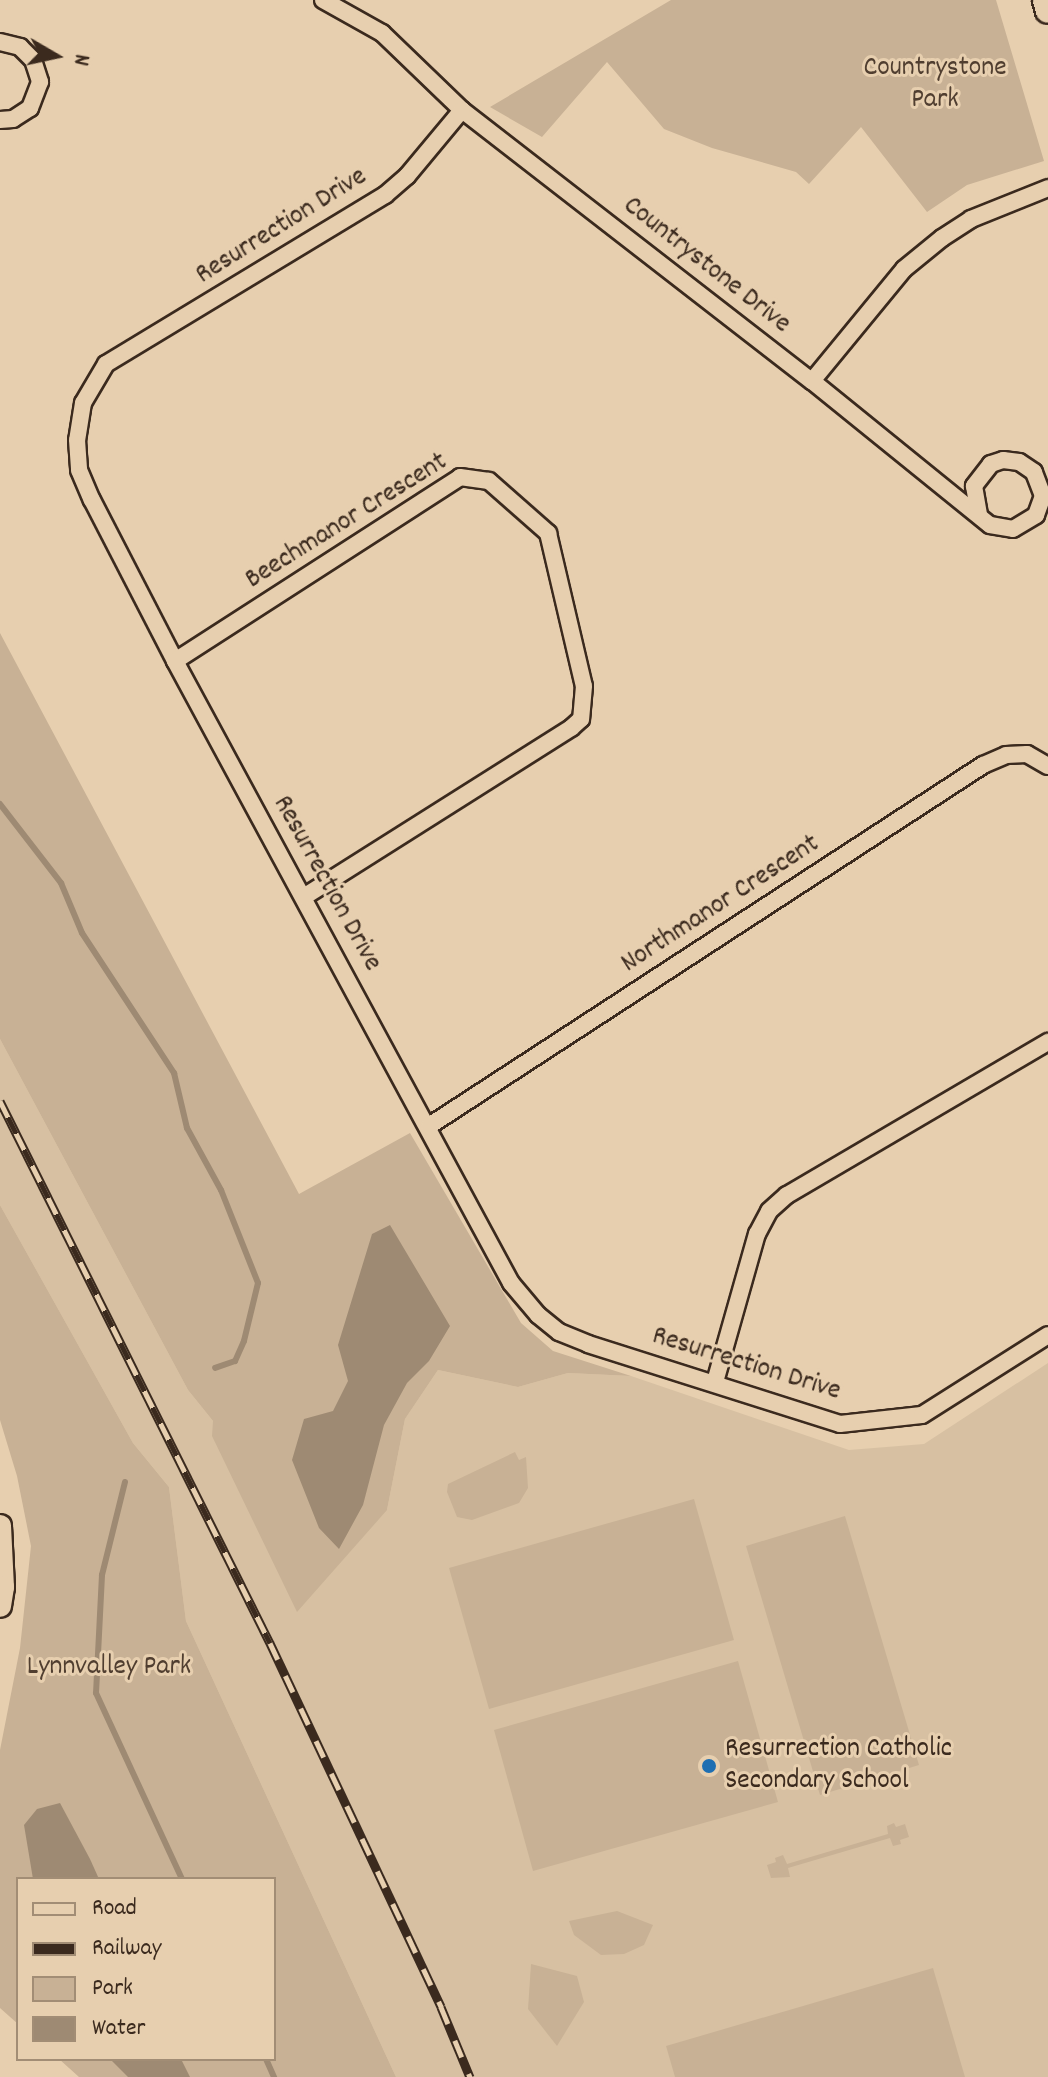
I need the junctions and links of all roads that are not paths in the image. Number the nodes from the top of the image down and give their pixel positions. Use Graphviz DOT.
graph roads {
  1 [pos="323,0"];
  2 [pos="1045,0"];
  3 [pos="1048,11"];
  4 [pos="0,42"];
  5 [pos="462,110"];
  6 [pos="0,120"];
  7 [pos="1048,188"];
  8 [pos="812,381"];
  9 [pos="979,514"];
  10 [pos="175,661"];
  11 [pos="1048,766"];
  12 [pos="304,897"];
  13 [pos="1048,1042"];
  14 [pos="429,1126"];
  15 [pos="1048,1335"];
  16 [pos="715,1382"];
  17 [pos="0,1526"];
  18 [pos="0,1606"];
  1 -- 5 [label="street, Countrystone Drive"];
  2 -- 3 [label="main road"];
  4 -- 6 [label="street"];
  5 -- 8 [label="street, Countrystone Drive"];
  5 -- 10 [label="street, Resurrection Drive"];
  7 -- 8 [label="street"];
  8 -- 9 [label="street, Countrystone Drive"];
  9 -- 9 [label="street"];
  10 -- 12 [label="street, Resurrection Drive"];
  10 -- 12 [label="street, Beechmanor Crescent"];
  11 -- 14 [label="street, Northmanor Crescent"];
  12 -- 14 [label="street, Resurrection Drive"];
  13 -- 16 [label="street"];
  14 -- 16 [label="street, Resurrection Drive"];
  15 -- 16 [label="street, Resurrection Drive"];
  17 -- 18 [label="street"];
}
